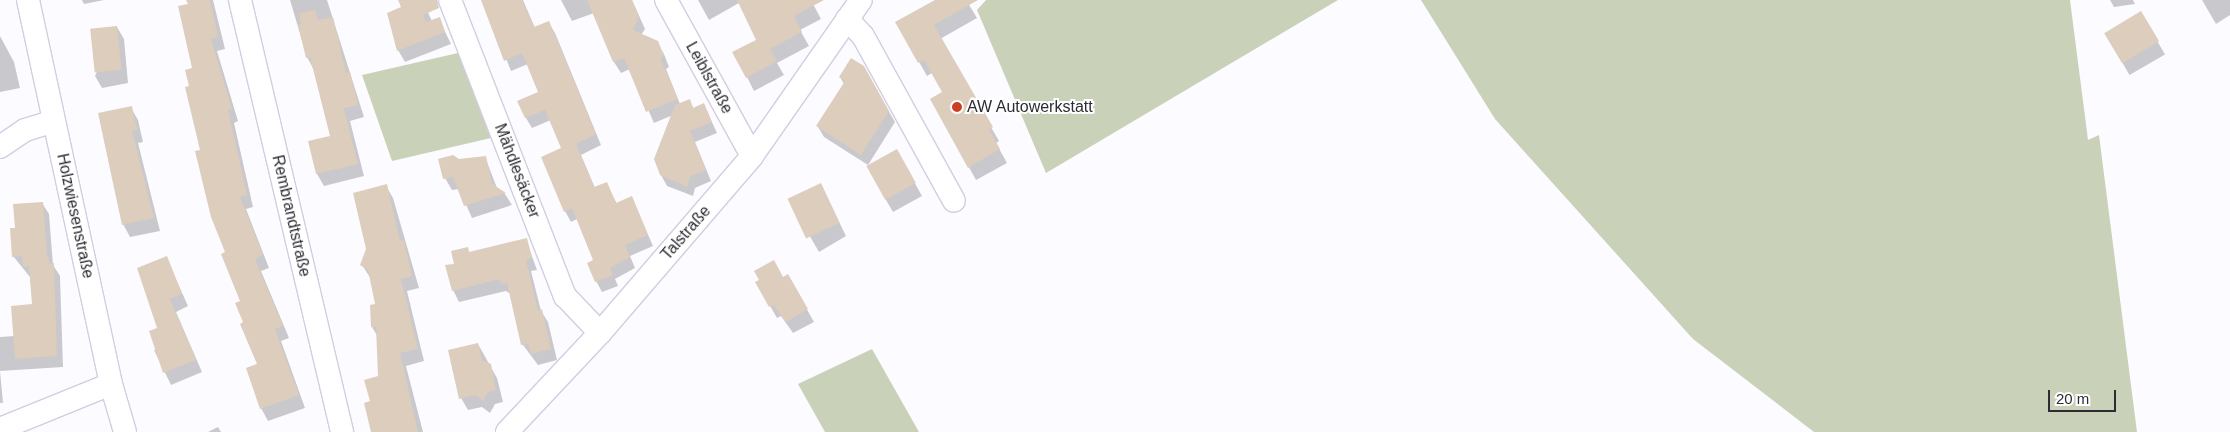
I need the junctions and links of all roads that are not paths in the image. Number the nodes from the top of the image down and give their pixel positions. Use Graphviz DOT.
graph roads {
  1 [pos="28,0"];
  2 [pos="240,0"];
  3 [pos="450,0"];
  4 [pos="666,0"];
  5 [pos="860,0"];
  6 [pos="847,19"];
  7 [pos="54,121"];
  8 [pos="0,147"];
  9 [pos="752,156"];
  10 [pos="954,201"];
  11 [pos="600,333"];
  12 [pos="111,384"];
  13 [pos="0,430"];
  14 [pos="125,432"];
  15 [pos="342,432"];
  16 [pos="506,432"];
  1 -- 7 [label="street, Holzwiesenstraße"];
  2 -- 15 [label="street, Rembrandtstraße"];
  3 -- 11 [label="street, Mähdlesäcker"];
  4 -- 9 [label="street, Leiblstraße"];
  5 -- 6 [label="street, Talstraße"];
  6 -- 9 [label="street, Talstraße"];
  6 -- 10 [label="street"];
  7 -- 8 [label="street"];
  7 -- 12 [label="street, Holzwiesenstraße"];
  9 -- 11 [label="street, Talstraße"];
  11 -- 16 [label="street, Talstraße"];
  12 -- 13 [label="street"];
  12 -- 14 [label="street, Holzwiesenstraße"];
}
